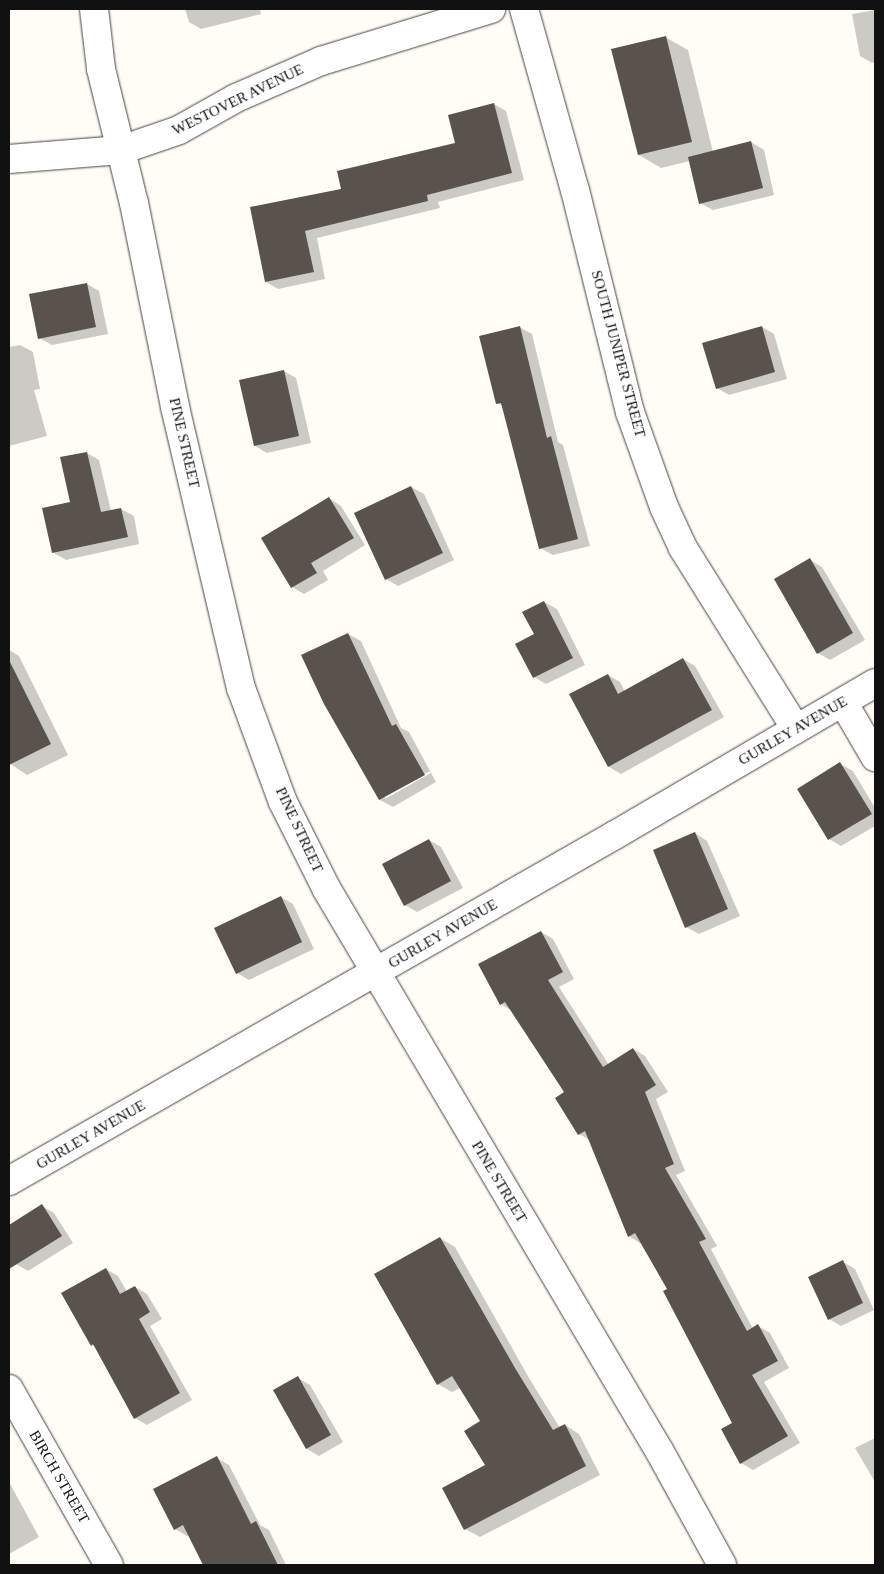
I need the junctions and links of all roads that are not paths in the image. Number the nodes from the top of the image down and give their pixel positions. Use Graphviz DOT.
graph roads {
  1 [pos="94,9"];
  2 [pos="491,9"];
  3 [pos="524,9"];
  4 [pos="121,150"];
  5 [pos="9,159"];
  6 [pos="875,683"];
  7 [pos="843,702"];
  8 [pos="796,729"];
  9 [pos="875,757"];
  10 [pos="375,973"];
  11 [pos="9,1181"];
  12 [pos="9,1389"];
  13 [pos="109,1565"];
  14 [pos="722,1565"];
  1 -- 4 [label="street, PINE STREET"];
  2 -- 4 [label="street, WESTOVER AVENUE"];
  3 -- 8 [label="street, SOUTH JUNIPER STREET"];
  4 -- 5 [label="street, WESTOVER AVENUE"];
  4 -- 10 [label="street, PINE STREET"];
  6 -- 7 [label="street, GURLEY AVENUE"];
  7 -- 8 [label="street, GURLEY AVENUE"];
  7 -- 9 [label="street"];
  8 -- 10 [label="street, GURLEY AVENUE"];
  10 -- 11 [label="street, GURLEY AVENUE"];
  10 -- 14 [label="street, PINE STREET"];
  12 -- 13 [label="street, BIRCH STREET"];
}
